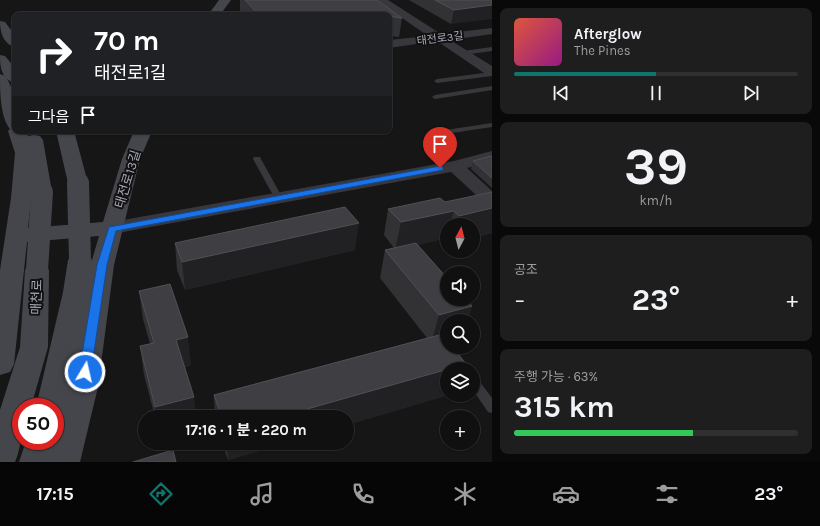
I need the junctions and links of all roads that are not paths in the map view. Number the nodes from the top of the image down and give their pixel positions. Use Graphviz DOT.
graph roads {
  1 [pos="225,0"];
  2 [pos="381,0"];
  3 [pos="216,12"];
  4 [pos="0,21"];
  5 [pos="0,25"];
  6 [pos="12,29"];
  7 [pos="492,31"];
  8 [pos="439,38"];
  9 [pos="12,39"];
  10 [pos="392,44"];
  11 [pos="492,49"];
  12 [pos="463,53"];
  13 [pos="0,59"];
  14 [pos="490,70"];
  15 [pos="12,74"];
  16 [pos="0,79"];
  17 [pos="437,82"];
  18 [pos="492,88"];
  19 [pos="435,97"];
  20 [pos="12,117"];
  21 [pos="492,125"];
  22 [pos="18,134"];
  23 [pos="32,134"];
  24 [pos="66,134"];
  25 [pos="142,134"];
  26 [pos="432,134"];
  27 [pos="492,156"];
  28 [pos="257,159"];
  29 [pos="454,166"];
  30 [pos="278,197"];
  31 [pos="492,200"];
  32 [pos="112,228"];
  33 [pos="15,236"];
  34 [pos="0,364"];
  35 [pos="480,391"];
  36 [pos="54,398"];
  37 [pos="492,408"];
  38 [pos="39,450"];
  39 [pos="0,459"];
  40 [pos="34,462"];
  41 [pos="64,462"];
  1 -- 3 [label="main road"];
  2 -- 8 [label="street"];
  4 -- 6 [label="main road"];
  5 -- 9 [label="main road"];
  7 -- 8 [label="street, 태전로3길"];
  8 -- 10 [label="street, 태전로3길"];
  8 -- 12 [label="street"];
  11 -- 12 [label="lane"];
  12 -- 14 [label="street"];
  13 -- 15 [label="main road"];
  14 -- 17 [label="lane"];
  16 -- 20 [label="main road"];
  18 -- 19 [label="lane"];
  21 -- 26 [label="lane"];
  22 -- 33 [label="main road"];
  23 -- 39 [label="main road, 매천로, bridge"];
  24 -- 36 [label="main road, bridge"];
  25 -- 32 [label="main road, 태전로13길"];
  27 -- 29 [label="street"];
  28 -- 30 [label="lane"];
  29 -- 30 [label="street"];
  29 -- 31 [label="street"];
  30 -- 32 [label="street"];
  32 -- 33 [label="main road"];
  32 -- 41 [label="main road, 태전로13길"];
  33 -- 34 [label="main road"];
  35 -- 37 [label="lane"];
  38 -- 40 [label="main road"];
}
